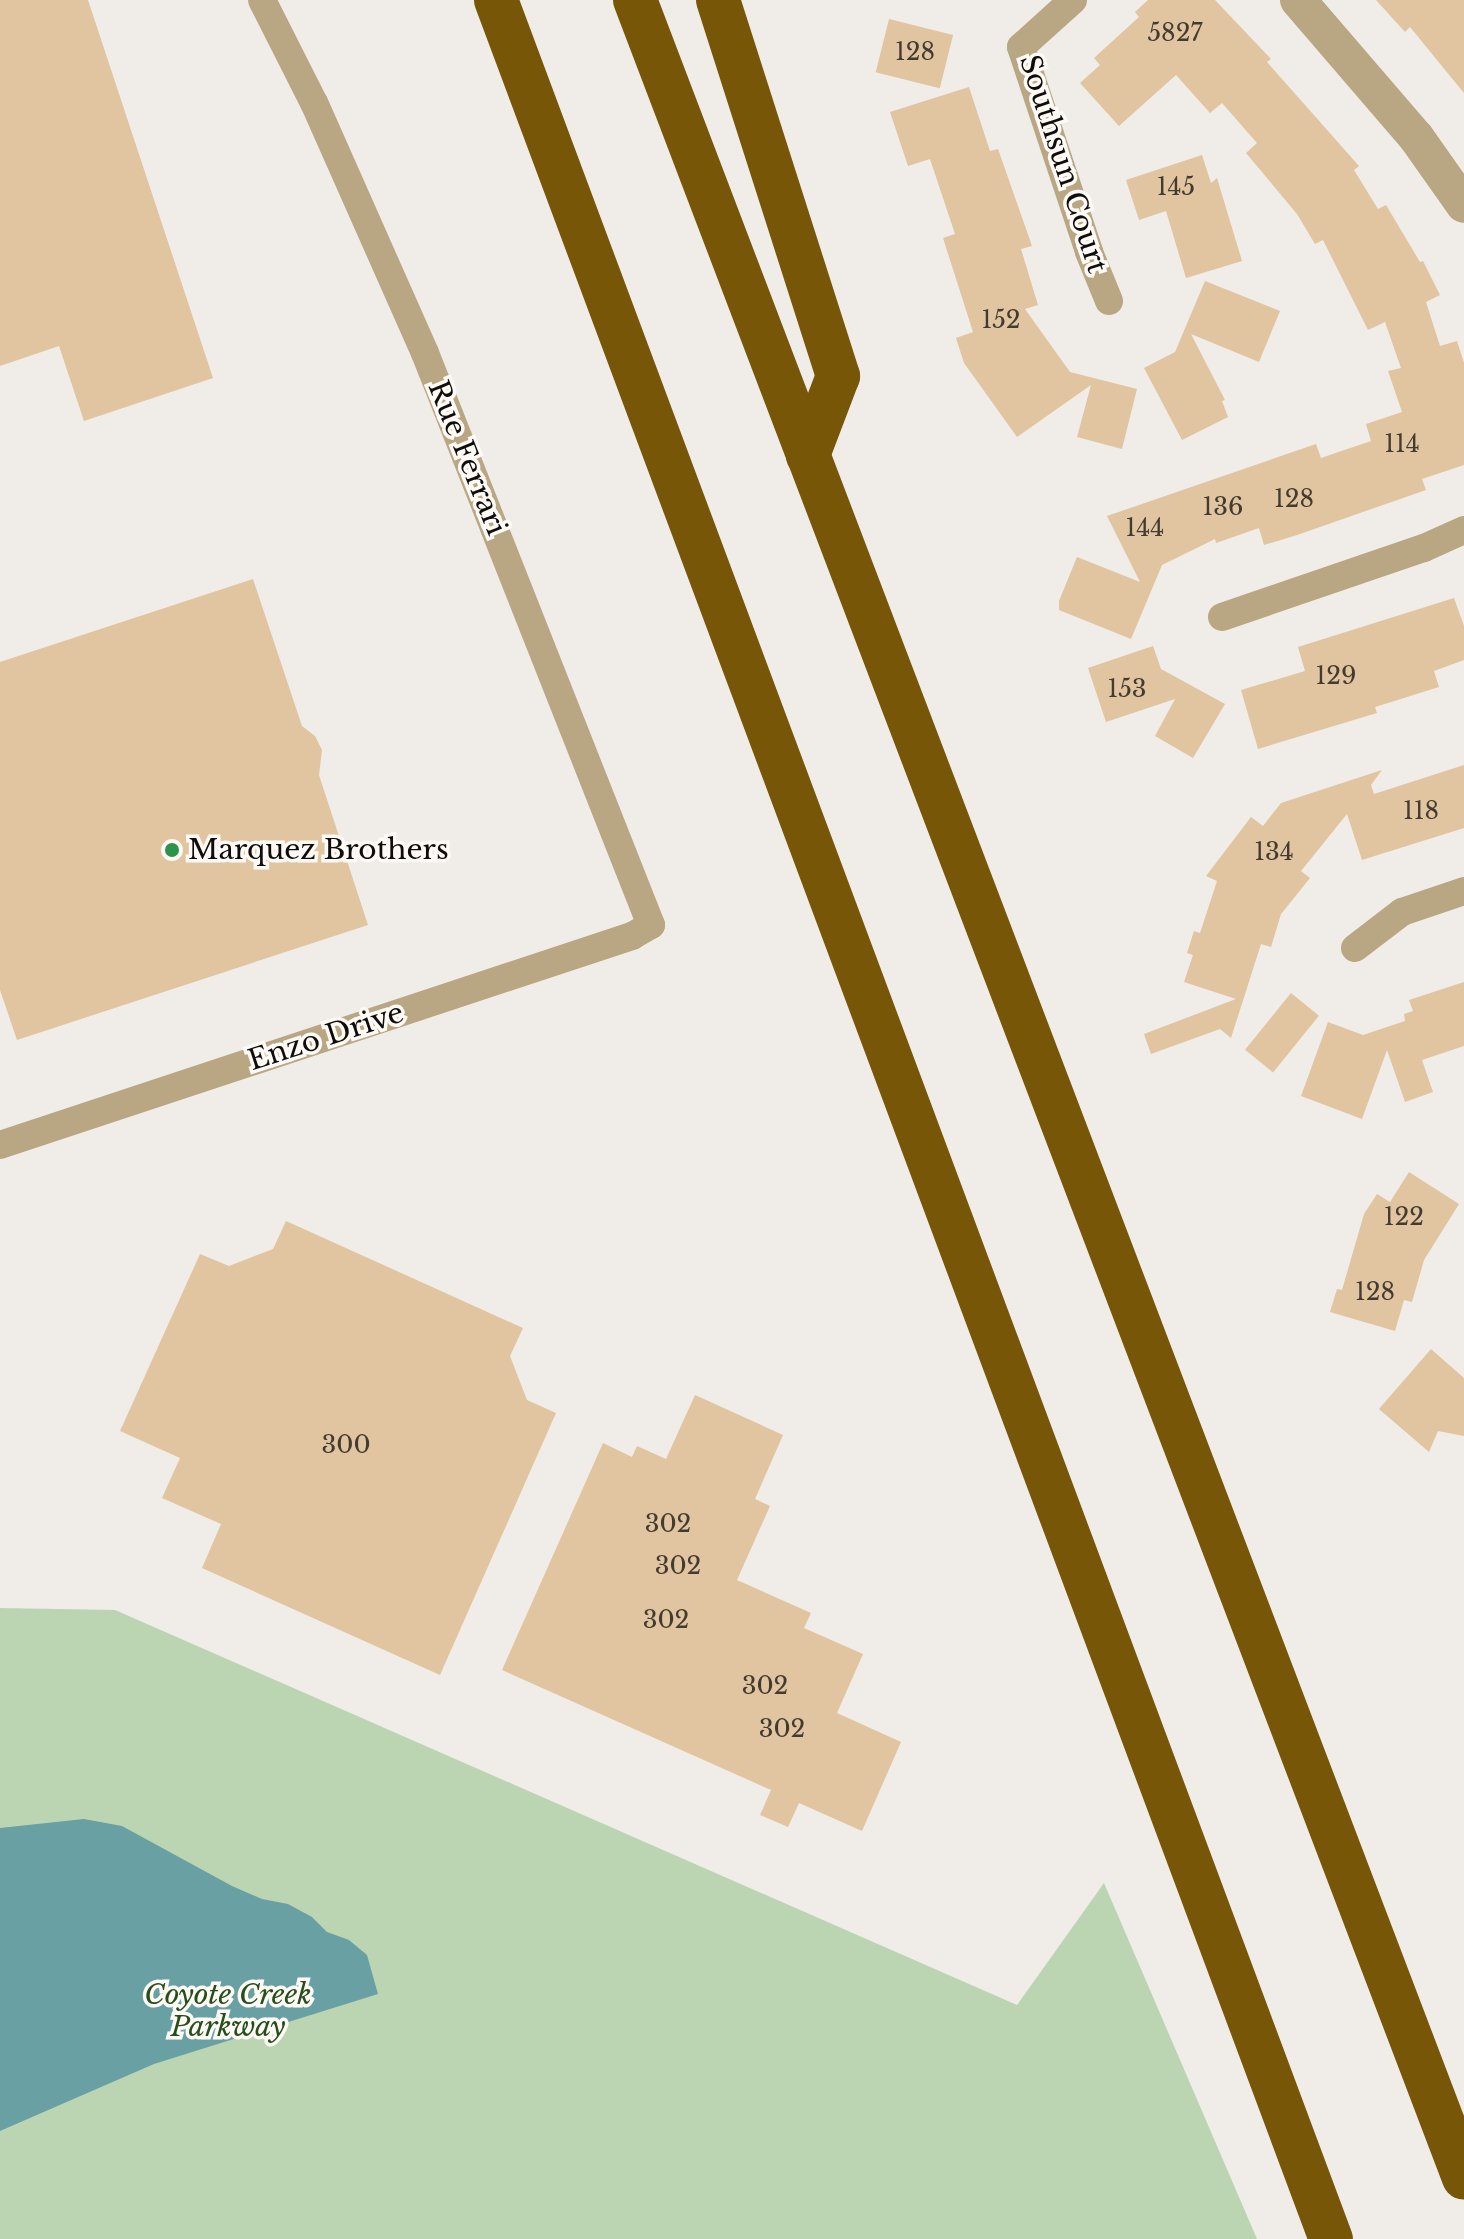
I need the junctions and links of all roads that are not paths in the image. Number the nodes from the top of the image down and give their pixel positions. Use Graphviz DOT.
graph roads {
  1 [pos="262,0"];
  2 [pos="496,0"];
  3 [pos="635,0"];
  4 [pos="718,0"];
  5 [pos="1073,0"];
  6 [pos="1298,0"];
  7 [pos="1464,205"];
  8 [pos="1109,301"];
  9 [pos="808,455"];
  10 [pos="1464,530"];
  11 [pos="1222,617"];
  12 [pos="1464,891"];
  13 [pos="651,925"];
  14 [pos="1355,948"];
  15 [pos="0,1145"];
  16 [pos="1464,2178"];
  17 [pos="1331,2239"];
  1 -- 13 [label="street, Rue Ferrari"];
  2 -- 17 [label="highway"];
  3 -- 9 [label="highway"];
  4 -- 9 [label="highway"];
  5 -- 8 [label="street, Southsun Court"];
  6 -- 7 [label="street"];
  9 -- 16 [label="highway"];
  10 -- 11 [label="street"];
  12 -- 14 [label="street"];
  13 -- 15 [label="street, Enzo Drive"];
}
